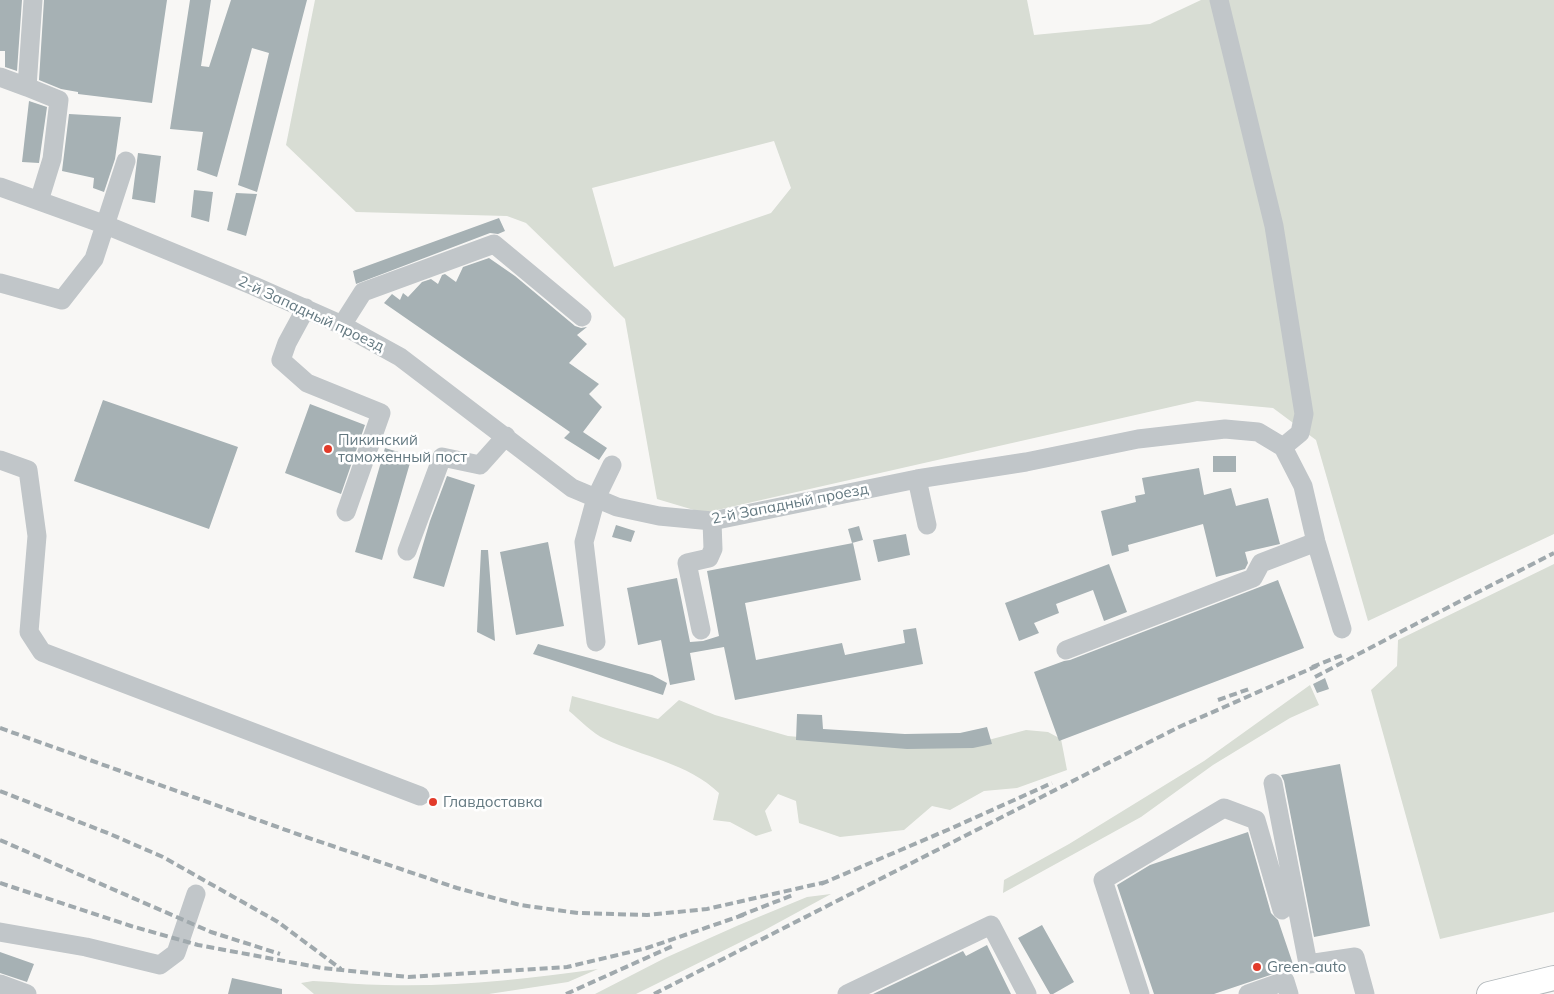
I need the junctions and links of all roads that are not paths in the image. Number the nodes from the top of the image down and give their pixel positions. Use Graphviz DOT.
graph roads {
  1 [pos="33,0"];
  2 [pos="1219,0"];
  3 [pos="0,77"];
  4 [pos="26,87"];
  5 [pos="126,161"];
  6 [pos="0,187"];
  7 [pos="40,201"];
  8 [pos="106,225"];
  9 [pos="0,282"];
  10 [pos="306,308"];
  11 [pos="582,317"];
  12 [pos="342,325"];
  13 [pos="506,436"];
  14 [pos="1283,447"];
  15 [pos="0,460"];
  16 [pos="612,466"];
  17 [pos="917,479"];
  18 [pos="596,498"];
  19 [pos="346,512"];
  20 [pos="712,521"];
  21 [pos="927,525"];
  22 [pos="1316,542"];
  23 [pos="407,551"];
  24 [pos="1342,629"];
  25 [pos="701,630"];
  26 [pos="596,642"];
  27 [pos="1066,650"];
  28 [pos="1273,783"];
  29 [pos="420,796"];
  30 [pos="196,894"];
  31 [pos="1282,910"];
  32 [pos="0,932"];
  33 [pos="1554,978"];
  34 [pos="0,984"];
  35 [pos="27,994"];
  36 [pos="847,994"];
  37 [pos="1027,994"];
  38 [pos="1140,994"];
  39 [pos="1248,994"];
  40 [pos="1289,994"];
  41 [pos="1365,994"];
  42 [pos="1489,994"];
  1 -- 4 [label="street"];
  2 -- 14 [label="street"];
  3 -- 4 [label="street"];
  4 -- 7 [label="street"];
  5 -- 8 [label="street"];
  6 -- 7 [label="street, 2-й Западный проезд"];
  7 -- 8 [label="street, 2-й Западный проезд"];
  8 -- 9 [label="street"];
  8 -- 10 [label="street, 2-й Западный проезд"];
  10 -- 12 [label="street, 2-й Западный проезд"];
  10 -- 19 [label="street"];
  11 -- 12 [label="street"];
  12 -- 13 [label="street, 2-й Западный проезд"];
  13 -- 18 [label="street, 2-й Западный проезд"];
  13 -- 23 [label="street"];
  14 -- 17 [label="street, 2-й Западный проезд"];
  14 -- 22 [label="street"];
  15 -- 29 [label="street"];
  16 -- 18 [label="street"];
  17 -- 20 [label="street, 2-й Западный проезд"];
  17 -- 21 [label="street"];
  18 -- 20 [label="street, 2-й Западный проезд"];
  18 -- 26 [label="street"];
  20 -- 25 [label="street"];
  22 -- 24 [label="street"];
  22 -- 27 [label="street"];
  28 -- 41 [label="street"];
  30 -- 32 [label="street"];
  31 -- 38 [label="street"];
  33 -- 42 [label="main road"];
  34 -- 35 [label="street"];
  36 -- 37 [label="street"];
  39 -- 40 [label="street"];
}
